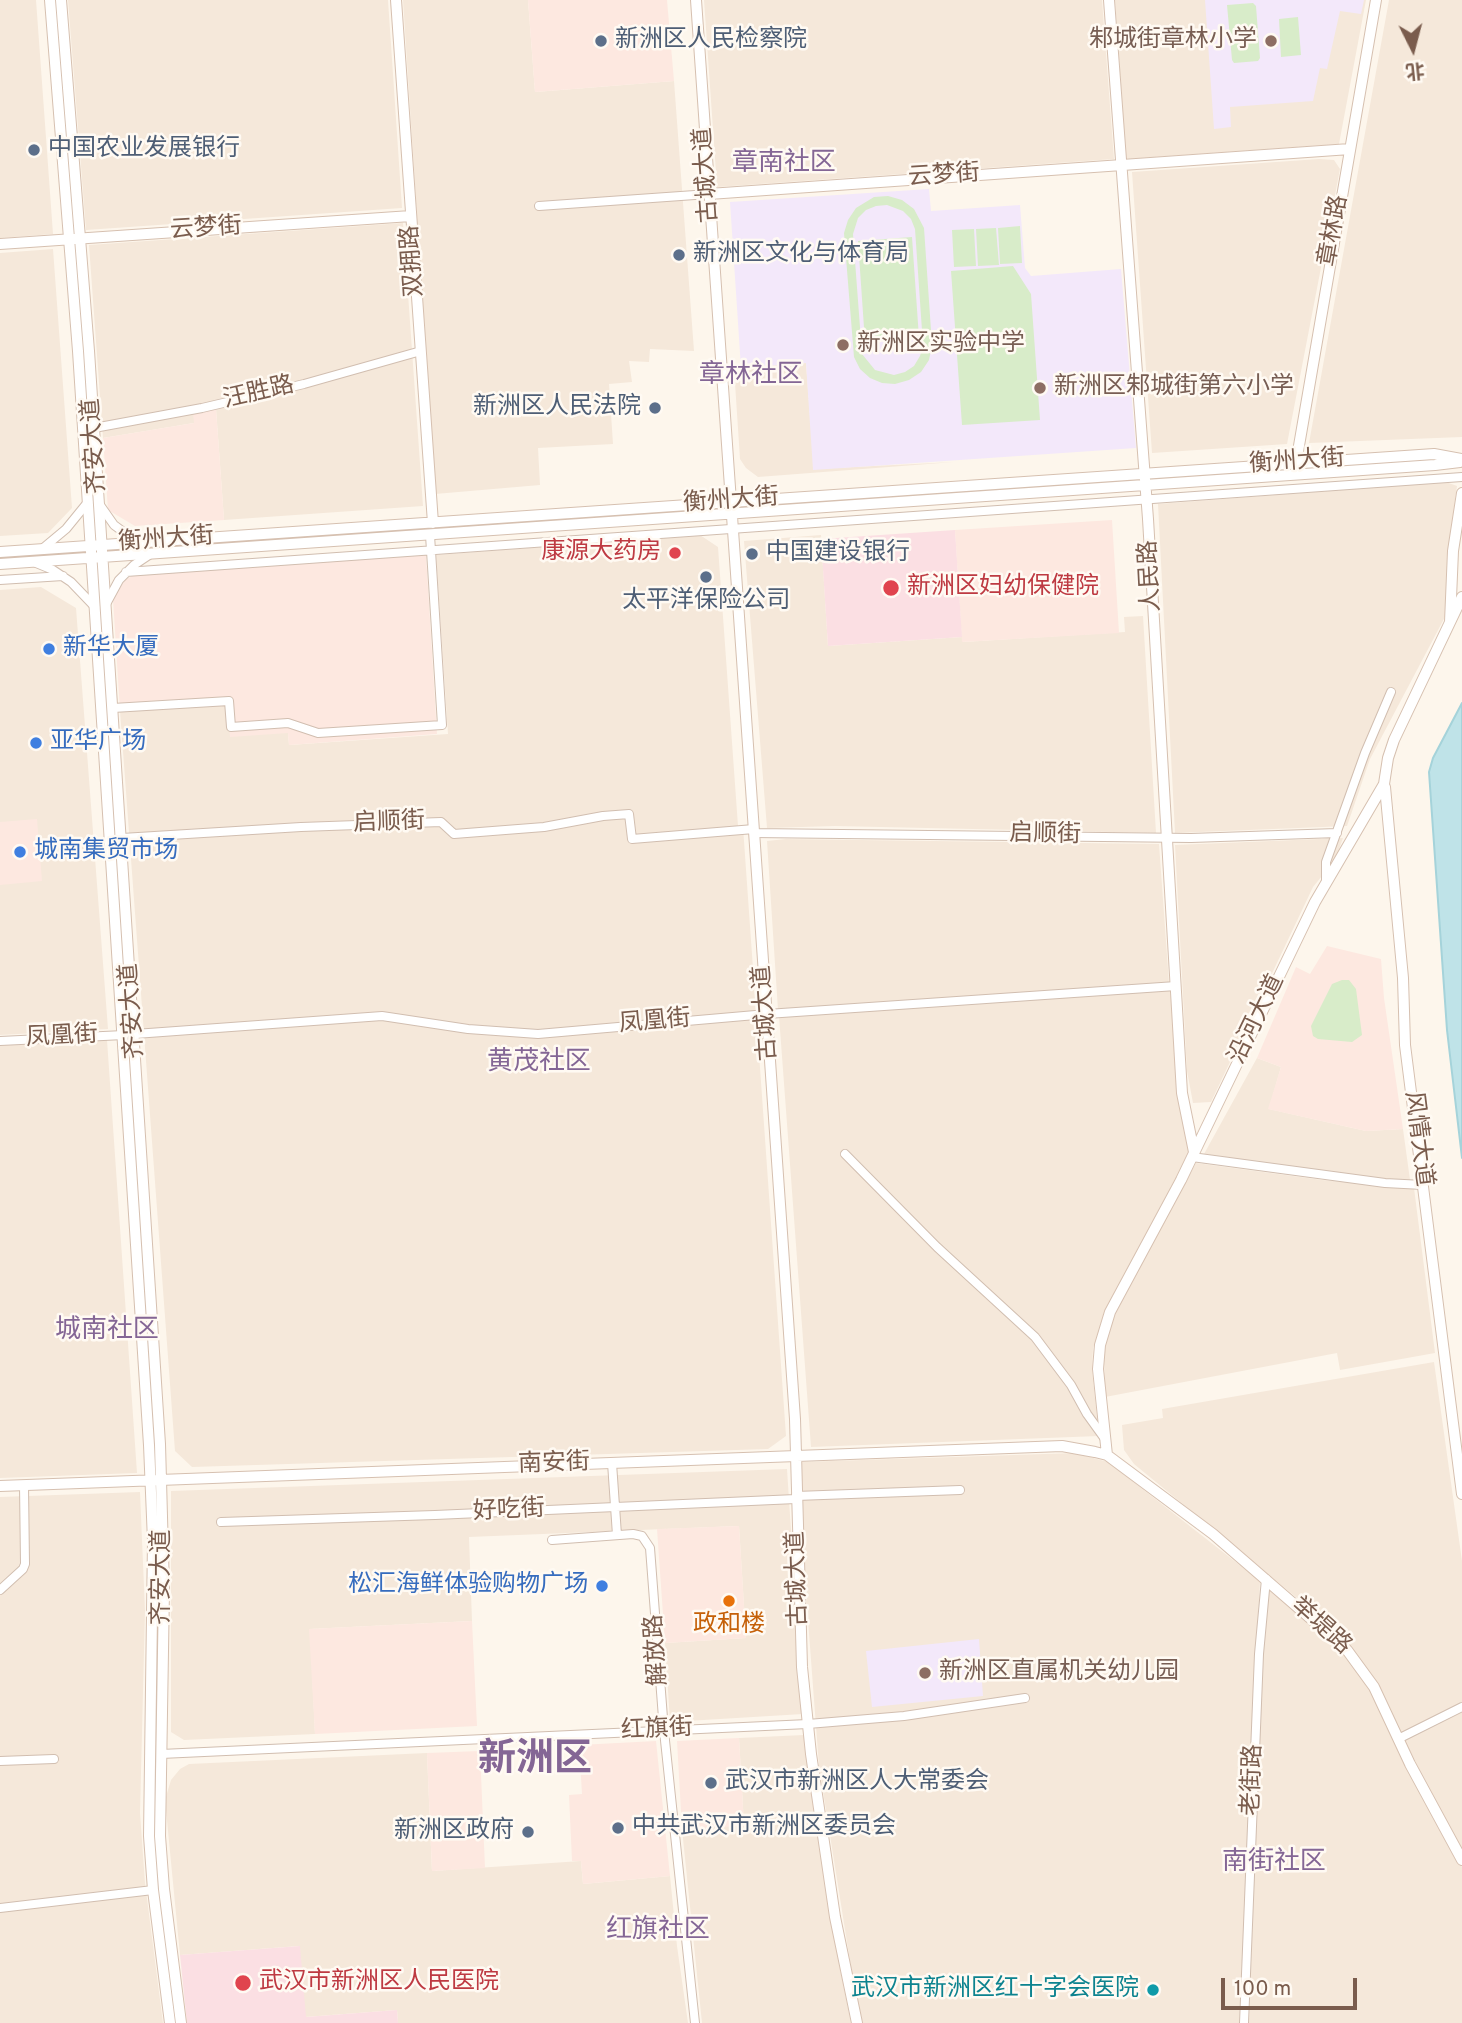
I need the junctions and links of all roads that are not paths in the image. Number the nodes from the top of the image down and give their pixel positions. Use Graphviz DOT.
graph roads {
  1 [pos="50,0"];
  2 [pos="61,0"];
  3 [pos="396,0"];
  4 [pos="696,0"];
  5 [pos="1109,0"];
  6 [pos="1376,0"];
  7 [pos="1349,149"];
  8 [pos="1121,165"];
  9 [pos="709,194"];
  10 [pos="539,206"];
  11 [pos="411,216"];
  12 [pos="75,239"];
  13 [pos="0,244"];
  14 [pos="421,351"];
  15 [pos="94,428"];
  16 [pos="1462,460"];
  17 [pos="1297,463"];
  18 [pos="1462,477"];
  19 [pos="1145,479"];
  20 [pos="1462,493"];
  21 [pos="1147,500"];
  22 [pos="94,502"];
  23 [pos="731,508"];
  24 [pos="431,529"];
  25 [pos="733,529"];
  26 [pos="140,543"];
  27 [pos="41,550"];
  28 [pos="431,550"];
  29 [pos="0,552"];
  30 [pos="97,552"];
  31 [pos="151,554"];
  32 [pos="33,562"];
  33 [pos="0,564"];
  34 [pos="126,572"];
  35 [pos="63,576"];
  36 [pos="0,580"];
  37 [pos="1462,597"];
  38 [pos="101,606"];
  39 [pos="1450,626"];
  40 [pos="1391,692"];
  41 [pos="113,708"];
  42 [pos="1384,784"];
  43 [pos="754,831"];
  44 [pos="1337,833"];
  45 [pos="122,838"];
  46 [pos="1167,838"];
  47 [pos="1326,883"];
  48 [pos="1176,986"];
  49 [pos="767,1014"];
  50 [pos="130,1035"];
  51 [pos="0,1041"];
  52 [pos="845,1154"];
  53 [pos="1193,1154"];
  54 [pos="1423,1185"];
  55 [pos="1105,1439"];
  56 [pos="1107,1455"];
  57 [pos="796,1456"];
  58 [pos="612,1463"];
  59 [pos="156,1480"];
  60 [pos="24,1485"];
  61 [pos="0,1486"];
  62 [pos="960,1490"];
  63 [pos="1462,1493"];
  64 [pos="796,1498"];
  65 [pos="615,1507"];
  66 [pos="221,1522"];
  67 [pos="617,1535"];
  68 [pos="552,1540"];
  69 [pos="1266,1579"];
  70 [pos="0,1590"];
  71 [pos="1025,1698"];
  72 [pos="1462,1707"];
  73 [pos="808,1724"];
  74 [pos="664,1731"];
  75 [pos="1398,1739"];
  76 [pos="161,1754"];
  77 [pos="54,1759"];
  78 [pos="0,1761"];
  79 [pos="1462,1860"];
  80 [pos="153,1890"];
  81 [pos="0,1908"];
  82 [pos="170,2023"];
  83 [pos="181,2023"];
  84 [pos="695,2023"];
  85 [pos="857,2023"];
  86 [pos="1244,2023"];
  1 -- 12 [label="main road, 齐安大道"];
  2 -- 12 [label="main road, 齐安大道"];
  3 -- 11 [label="main road, 双拥路"];
  4 -- 9 [label="main road, 古城大道"];
  5 -- 8 [label="main road, 人民路"];
  6 -- 7 [label="main road, 章林路"];
  7 -- 8 [label="main road, 云梦街"];
  7 -- 17 [label="main road, 章林路"];
  8 -- 9 [label="main road, 云梦街"];
  8 -- 19 [label="main road, 人民路"];
  9 -- 10 [label="street, 云梦街"];
  9 -- 23 [label="main road, 古城大道"];
  11 -- 12 [label="main road, 云梦街"];
  11 -- 14 [label="main road, 双拥路"];
  12 -- 13 [label="main road, 云梦街"];
  12 -- 15 [label="main road, 齐安大道"];
  12 -- 22 [label="main road, 齐安大道"];
  14 -- 15 [label="street, 汪胜路"];
  14 -- 24 [label="main road, 双拥路"];
  15 -- 22 [label="main road, 齐安大道"];
  16 -- 17 [label="main road, 衡州大街"];
  16 -- 19 [label="main road, 衡州大街"];
  17 -- 19 [label="main road, 衡州大街"];
  18 -- 21 [label="street"];
  19 -- 21 [label="main road, 人民路"];
  19 -- 23 [label="main road, 衡州大街"];
  20 -- 39 [label="main road"];
  21 -- 25 [label="street"];
  21 -- 46 [label="main road, 人民路"];
  22 -- 26 [label="street"];
  22 -- 27 [label="street"];
  22 -- 30 [label="main road, 齐安大道"];
  23 -- 24 [label="main road, 衡州大街"];
  23 -- 25 [label="main road, 古城大道"];
  24 -- 26 [label="main road, 衡州大街"];
  24 -- 28 [label="street, 双拥路"];
  24 -- 31 [label="main road, 衡州大街"];
  25 -- 28 [label="street"];
  25 -- 43 [label="main road, 古城大道"];
  26 -- 30 [label="main road, 衡州大街"];
  27 -- 29 [label="main road, 衡州大街"];
  27 -- 30 [label="main road, 衡州大街"];
  28 -- 34 [label="street"];
  28 -- 41 [label="street, 双拥路"];
  30 -- 31 [label="main road, 衡州大街"];
  30 -- 32 [label="main road, 衡州大街"];
  30 -- 38 [label="main road, 齐安大道"];
  31 -- 34 [label="street"];
  32 -- 33 [label="main road, 衡州大街"];
  32 -- 35 [label="street"];
  34 -- 38 [label="street"];
  35 -- 36 [label="street"];
  35 -- 38 [label="street"];
  37 -- 39 [label="main road, 沿河大道"];
  38 -- 41 [label="main road, 齐安大道"];
  38 -- 50 [label="main road, 齐安大道"];
  39 -- 42 [label="main road, 沿河大道"];
  40 -- 44 [label="street"];
  41 -- 45 [label="main road, 齐安大道"];
  42 -- 47 [label="main road, 沿河大道"];
  42 -- 54 [label="main road, 风情大道"];
  43 -- 45 [label="street, 启顺街"];
  43 -- 46 [label="street, 启顺街"];
  43 -- 49 [label="main road, 古城大道"];
  44 -- 46 [label="street, 启顺街"];
  44 -- 47 [label="street"];
  45 -- 50 [label="main road, 齐安大道"];
  46 -- 48 [label="main road, 人民路"];
  47 -- 53 [label="main road, 沿河大道"];
  48 -- 49 [label="street, 凤凰街"];
  48 -- 53 [label="main road, 人民路"];
  49 -- 50 [label="street, 凤凰街"];
  49 -- 57 [label="main road, 古城大道"];
  50 -- 51 [label="street, 凤凰街"];
  50 -- 59 [label="main road, 齐安大道"];
  52 -- 55 [label="street"];
  53 -- 54 [label="street"];
  53 -- 55 [label="main road, 沿河大道"];
  54 -- 63 [label="main road, 风情大道"];
  55 -- 56 [label="main road, 沿河大道"];
  56 -- 57 [label="main road, 南安街"];
  56 -- 69 [label="main road, 举堤路"];
  57 -- 58 [label="main road, 南安街"];
  57 -- 64 [label="main road, 古城大道"];
  58 -- 59 [label="main road, 南安街"];
  58 -- 65 [label="street"];
  59 -- 60 [label="main road, 南安街"];
  59 -- 76 [label="main road, 齐安大道"];
  59 -- 80 [label="main road, 齐安大道"];
  60 -- 61 [label="main road, 南安街"];
  60 -- 70 [label="street"];
  62 -- 64 [label="street, 好吃街"];
  64 -- 65 [label="street, 好吃街"];
  64 -- 73 [label="main road, 古城大道"];
  65 -- 66 [label="street, 好吃街"];
  65 -- 67 [label="street"];
  67 -- 68 [label="street, 解放路"];
  67 -- 74 [label="street, 解放路"];
  69 -- 75 [label="main road, 举堤路"];
  69 -- 86 [label="street, 老街路"];
  71 -- 73 [label="street, 红旗街"];
  72 -- 75 [label="street"];
  73 -- 74 [label="street, 红旗街"];
  73 -- 85 [label="main road, 古城大道"];
  74 -- 76 [label="street, 红旗街"];
  74 -- 84 [label="street, 解放路"];
  75 -- 79 [label="main road, 举堤路"];
  76 -- 83 [label="main road, 齐安大道"];
  77 -- 78 [label="street"];
  80 -- 81 [label="street"];
  80 -- 82 [label="main road, 齐安大道"];
}
